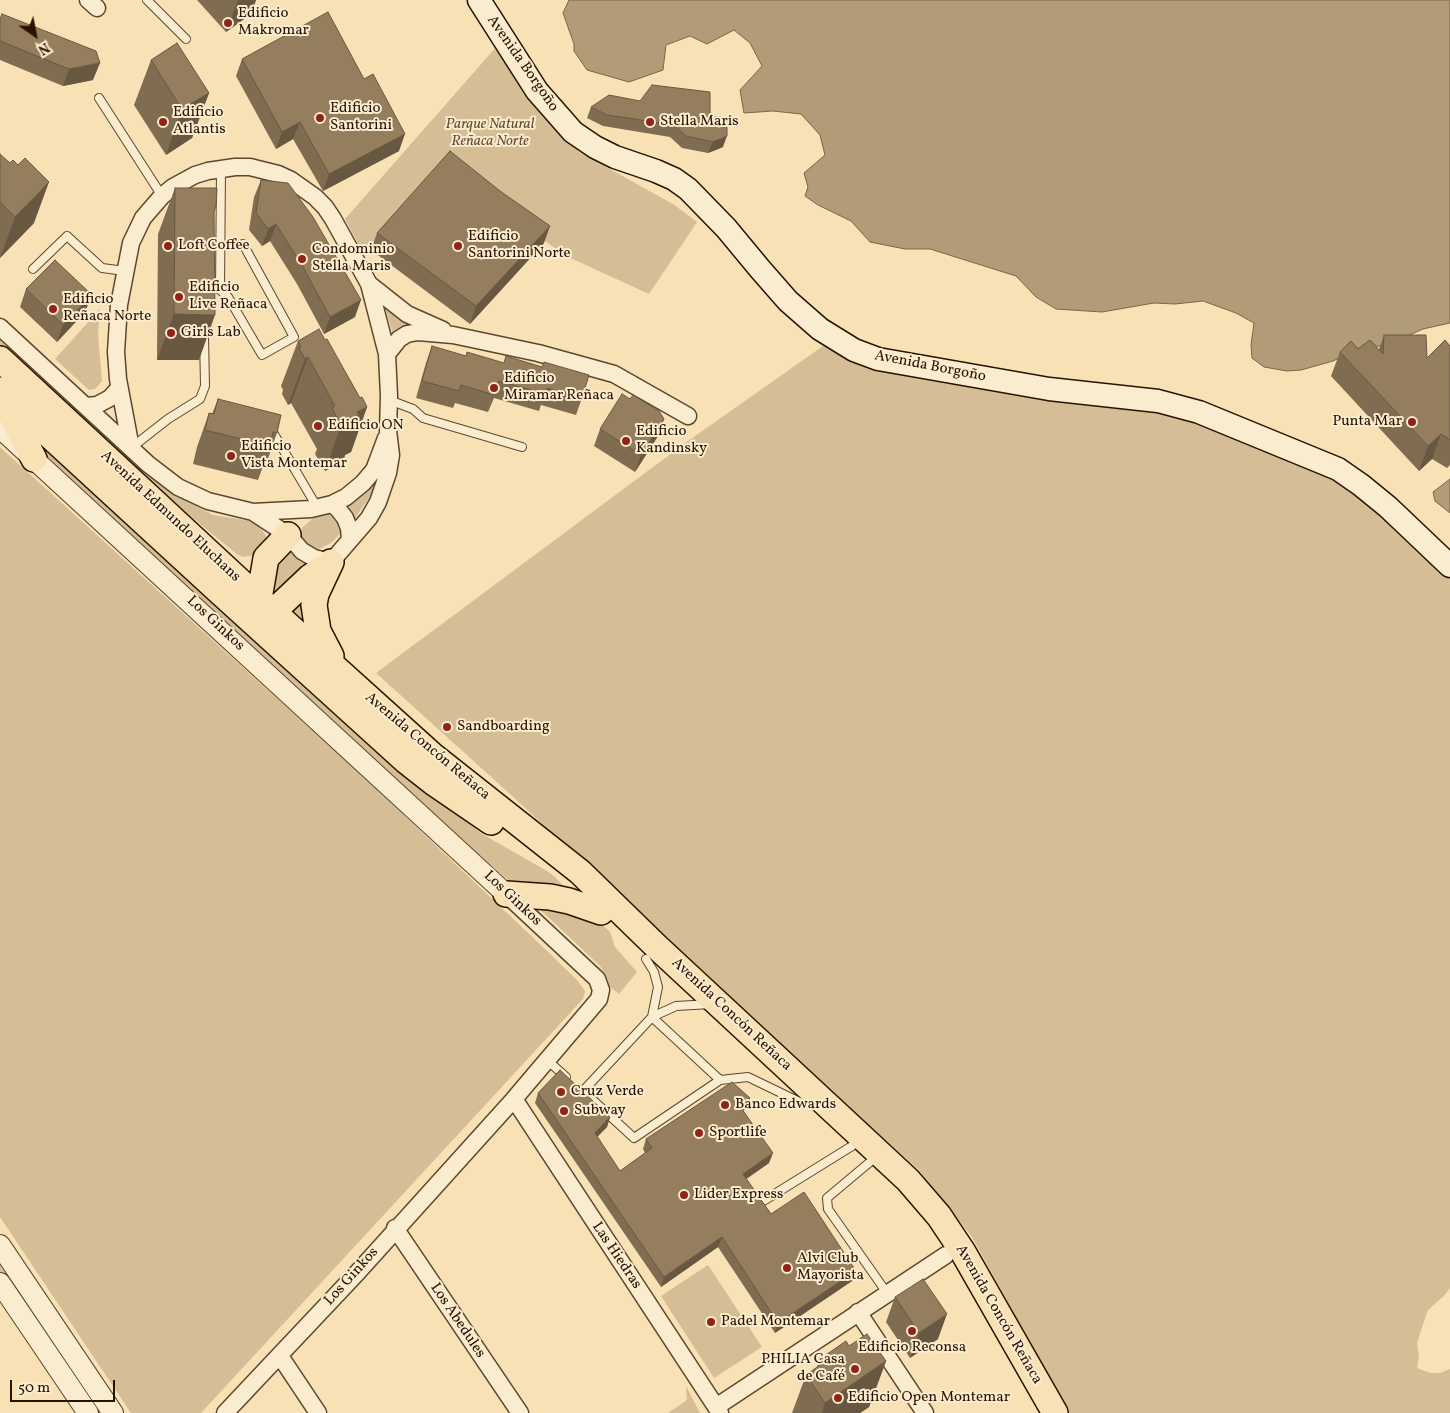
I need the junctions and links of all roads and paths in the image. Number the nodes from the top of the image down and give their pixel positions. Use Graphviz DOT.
graph roads {
  1 [pos="147,0"];
  2 [pos="480,2"];
  3 [pos="186,39"];
  4 [pos="100,98"];
  5 [pos="220,168"];
  6 [pos="162,196"];
  7 [pos="243,244"];
  8 [pos="33,269"];
  9 [pos="125,271"];
  10 [pos="369,284"];
  11 [pos="0,327"];
  12 [pos="204,330"];
  13 [pos="453,335"];
  14 [pos="387,354"];
  15 [pos="0,359"];
  16 [pos="119,388"];
  17 [pos="0,390"];
  18 [pos="0,394"];
  19 [pos="389,400"];
  20 [pos="87,406"];
  21 [pos="688,416"];
  22 [pos="265,419"];
  23 [pos="0,428"];
  24 [pos="388,431"];
  25 [pos="522,447"];
  26 [pos="131,448"];
  27 [pos="34,459"];
  28 [pos="320,507"];
  29 [pos="253,512"];
  30 [pos="288,535"];
  31 [pos="350,540"];
  32 [pos="266,558"];
  33 [pos="218,561"];
  34 [pos="331,562"];
  35 [pos="1450,566"];
  36 [pos="262,610"];
  37 [pos="333,679"];
  38 [pos="506,894"];
  39 [pos="601,912"];
  40 [pos="646,959"];
  41 [pos="706,1004"];
  42 [pos="652,1017"];
  43 [pos="547,1060"];
  44 [pos="720,1080"];
  45 [pos="583,1091"];
  46 [pos="514,1099"];
  47 [pos="804,1104"];
  48 [pos="861,1154"];
  49 [pos="765,1200"];
  50 [pos="395,1228"];
  51 [pos="0,1245"];
  52 [pos="946,1254"];
  53 [pos="0,1282"];
  54 [pos="887,1293"];
  55 [pos="858,1312"];
  56 [pos="280,1356"];
  57 [pos="718,1410"];
  58 [pos="88,1413"];
  59 [pos="113,1413"];
  60 [pos="226,1413"];
  61 [pos="318,1413"];
  62 [pos="520,1413"];
  63 [pos="925,1413"];
  64 [pos="1036,1413"];
  65 [pos="1055,1413"];
  1 -- 3 [label="lane"];
  2 -- 35 [label="main road, Avenida Borgoño"];
  4 -- 6 [label="lane"];
  5 -- 6 [label="street"];
  5 -- 7 [label="lane"];
  5 -- 10 [label="street"];
  6 -- 9 [label="street"];
  8 -- 9 [label="lane"];
  9 -- 16 [label="street"];
  10 -- 13 [label="street"];
  10 -- 14 [label="street"];
  11 -- 20 [label="street"];
  12 -- 26 [label="lane"];
  13 -- 14 [label="street"];
  13 -- 21 [label="street"];
  14 -- 19 [label="street"];
  15 -- 33 [label="main road, Avenida Edmundo Eluchans"];
  16 -- 20 [label="street"];
  16 -- 26 [label="street"];
  17 -- 36 [label="main road, Avenida Edmundo Eluchans"];
  18 -- 27 [label="main road"];
  19 -- 24 [label="street"];
  19 -- 25 [label="lane"];
  20 -- 26 [label="street"];
  22 -- 28 [label="lane"];
  23 -- 27 [label="street, Los Ginkos"];
  24 -- 28 [label="street"];
  24 -- 31 [label="street"];
  26 -- 29 [label="street"];
  27 -- 38 [label="street, Los Ginkos"];
  28 -- 29 [label="street"];
  28 -- 30 [label="street"];
  28 -- 31 [label="street"];
  29 -- 30 [label="street"];
  30 -- 32 [label="main road"];
  30 -- 34 [label="street"];
  31 -- 34 [label="street"];
  32 -- 33 [label="main road"];
  32 -- 36 [label="main road"];
  33 -- 36 [label="main road, Avenida Edmundo Eluchans"];
  34 -- 36 [label="main road"];
  34 -- 37 [label="main road"];
  36 -- 37 [label="main road, Avenida Edmundo Eluchans"];
  37 -- 39 [label="main road, Avenida Concón Reñaca"];
  37 -- 41 [label="main road, Avenida Concón Reñaca"];
  38 -- 39 [label="main road"];
  38 -- 43 [label="street, Los Ginkos"];
  39 -- 40 [label="main road, Avenida Concón Reñaca"];
  40 -- 41 [label="main road, Avenida Concón Reñaca"];
  40 -- 42 [label="lane"];
  41 -- 42 [label="lane"];
  41 -- 47 [label="main road, Avenida Concón Reñaca"];
  41 -- 65 [label="main road, Avenida Concón Reñaca"];
  42 -- 44 [label="lane"];
  42 -- 45 [label="lane"];
  43 -- 45 [label="lane"];
  43 -- 46 [label="street, Los Ginkos"];
  44 -- 45 [label="lane"];
  44 -- 47 [label="lane"];
  46 -- 50 [label="street, Los Ginkos"];
  46 -- 57 [label="street, Las Hiedras"];
  47 -- 48 [label="main road, Avenida Concón Reñaca"];
  48 -- 49 [label="lane"];
  48 -- 52 [label="main road, Avenida Concón Reñaca"];
  48 -- 54 [label="lane"];
  50 -- 56 [label="street, Los Ginkos"];
  50 -- 62 [label="street, Los Abedules"];
  51 -- 59 [label="street"];
  52 -- 54 [label="street"];
  52 -- 64 [label="main road, Avenida Concón Reñaca"];
  53 -- 58 [label="street"];
  54 -- 55 [label="street"];
  55 -- 57 [label="street"];
  55 -- 63 [label="street"];
  56 -- 60 [label="street, Los Ginkos"];
  56 -- 61 [label="street"];
}
